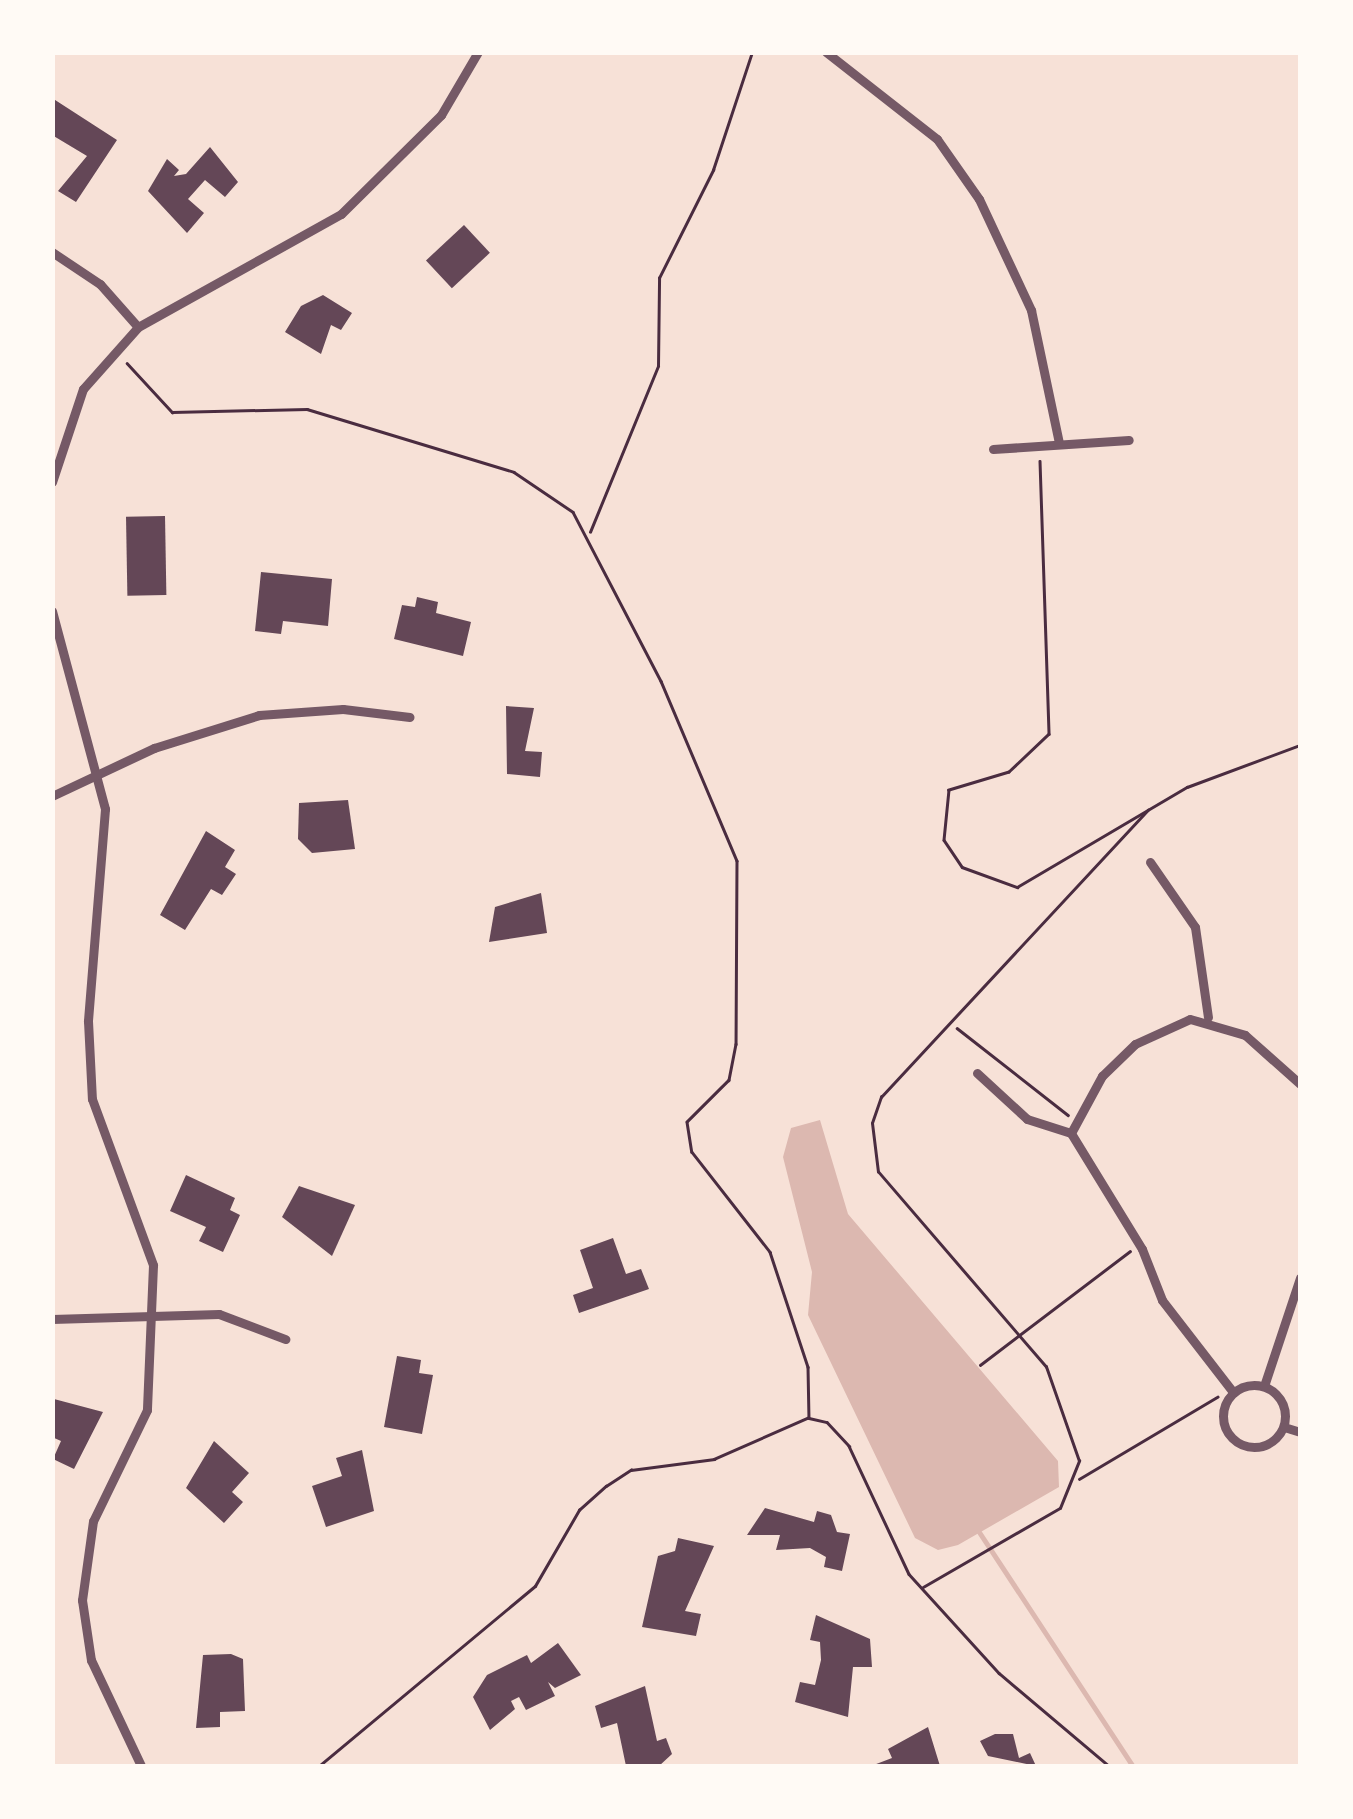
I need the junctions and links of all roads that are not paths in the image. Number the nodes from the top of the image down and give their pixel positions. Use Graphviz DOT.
graph roads {
  1 [pos="478,52"];
  2 [pos="826,52"];
  3 [pos="52,252"];
  4 [pos="138,327"];
  5 [pos="1129,440"];
  6 [pos="1059,443"];
  7 [pos="993,449"];
  8 [pos="52,482"];
  9 [pos="52,611"];
  10 [pos="410,717"];
  11 [pos="100,771"];
  12 [pos="52,796"];
  13 [pos="1150,862"];
  14 [pos="1208,1018"];
  15 [pos="977,1073"];
  16 [pos="1300,1084"];
  17 [pos="1071,1133"];
  18 [pos="1300,1278"];
  19 [pos="155,1312"];
  20 [pos="52,1319"];
  21 [pos="285,1339"];
  22 [pos="1264,1386"];
  23 [pos="1233,1392"];
  24 [pos="1284,1427"];
  25 [pos="1300,1432"];
  26 [pos="141,1766"];
  1 -- 4 [label="street"];
  2 -- 6 [label="street"];
  3 -- 4 [label="street"];
  4 -- 8 [label="street"];
  5 -- 6 [label="street"];
  6 -- 7 [label="street"];
  9 -- 11 [label="street"];
  10 -- 11 [label="street"];
  11 -- 12 [label="street"];
  11 -- 19 [label="street"];
  13 -- 14 [label="street"];
  14 -- 16 [label="street"];
  14 -- 17 [label="street"];
  15 -- 17 [label="street"];
  17 -- 23 [label="street"];
  18 -- 22 [label="street"];
  19 -- 20 [label="street"];
  19 -- 21 [label="street"];
  19 -- 26 [label="street"];
  22 -- 23 [label="street"];
  22 -- 24 [label="street"];
  23 -- 24 [label="street"];
  24 -- 25 [label="street"];
}
